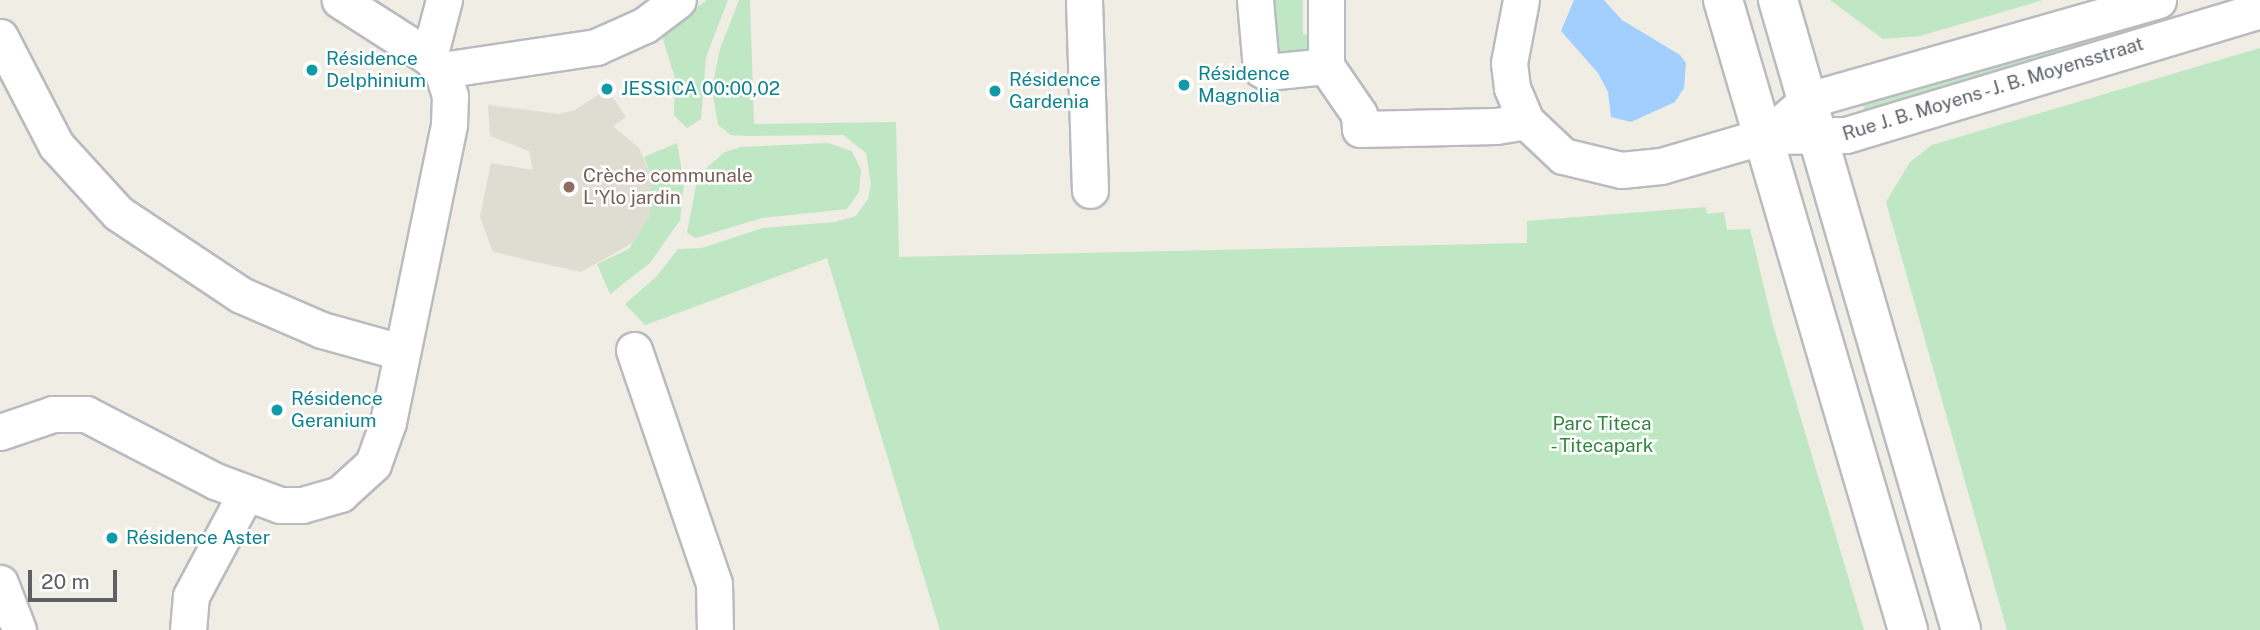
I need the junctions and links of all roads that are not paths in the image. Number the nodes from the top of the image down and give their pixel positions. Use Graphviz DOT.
graph roads {
  1 [pos="340,0"];
  2 [pos="444,0"];
  3 [pos="678,0"];
  4 [pos="1084,0"];
  5 [pos="1255,0"];
  6 [pos="1325,0"];
  7 [pos="1521,0"];
  8 [pos="1723,0"];
  9 [pos="1778,0"];
  10 [pos="2158,0"];
  11 [pos="2260,10"];
  12 [pos="0,37"];
  13 [pos="435,64"];
  14 [pos="1326,66"];
  15 [pos="1808,100"];
  16 [pos="1526,121"];
  17 [pos="1764,136"];
  18 [pos="1820,139"];
  19 [pos="1090,190"];
  20 [pos="634,350"];
  21 [pos="401,352"];
  22 [pos="0,432"];
  23 [pos="245,495"];
  24 [pos="0,583"];
  25 [pos="18,630"];
  26 [pos="188,630"];
  27 [pos="715,630"];
  28 [pos="1908,630"];
  29 [pos="1961,630"];
  1 -- 13 [label="street"];
  2 -- 13 [label="street"];
  3 -- 13 [label="street"];
  4 -- 19 [label="street"];
  5 -- 14 [label="street"];
  6 -- 14 [label="street"];
  7 -- 16 [label="street"];
  8 -- 17 [label="main road"];
  9 -- 15 [label="main road"];
  10 -- 15 [label="street, Rue J. B. Moyens - J. B. Moyensstraat"];
  11 -- 18 [label="street, Rue J. B. Moyens - J. B. Moyensstraat"];
  12 -- 21 [label="street"];
  13 -- 21 [label="street"];
  14 -- 16 [label="street"];
  15 -- 17 [label="street, Rue J. B. Moyens - J. B. Moyensstraat"];
  15 -- 18 [label="main road"];
  16 -- 17 [label="street"];
  17 -- 18 [label="street, Rue J. B. Moyens - J. B. Moyensstraat"];
  17 -- 28 [label="main road"];
  18 -- 29 [label="main road"];
  20 -- 27 [label="street"];
  21 -- 23 [label="street"];
  22 -- 23 [label="street"];
  23 -- 26 [label="street"];
  24 -- 25 [label="street"];
}
